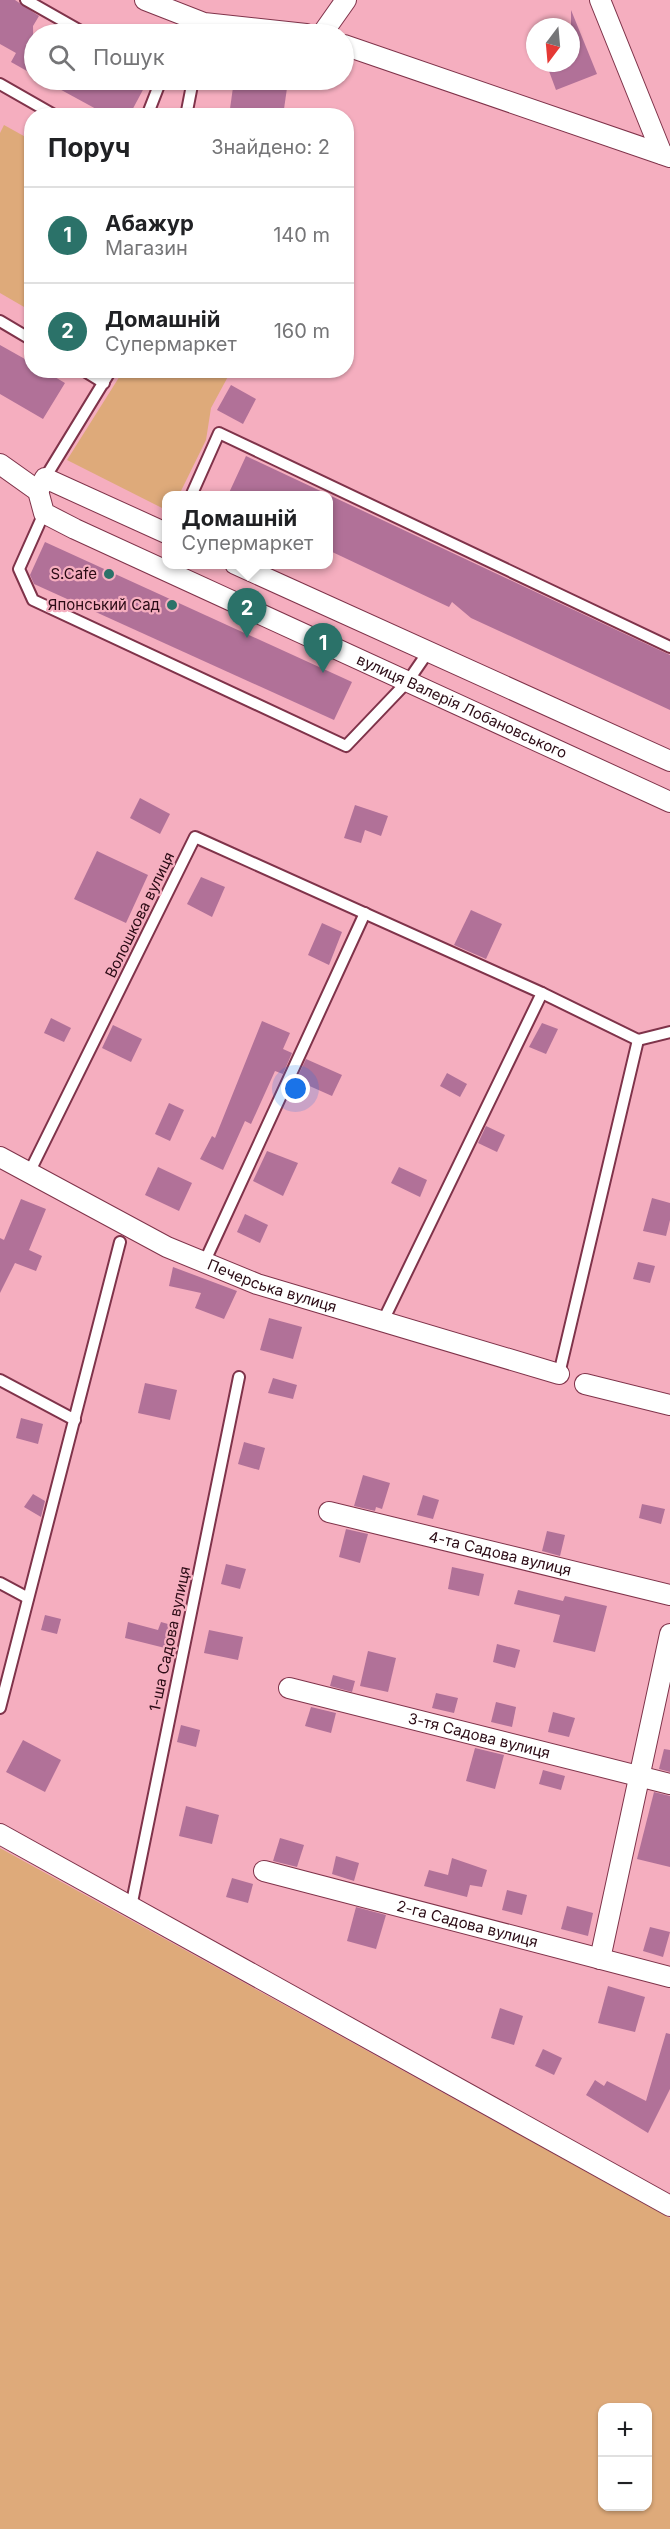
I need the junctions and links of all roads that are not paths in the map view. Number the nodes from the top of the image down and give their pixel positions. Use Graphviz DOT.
graph roads {
  1 [pos="26,0"];
  2 [pos="145,0"];
  3 [pos="346,0"];
  4 [pos="600,0"];
  5 [pos="68,24"];
  6 [pos="193,24"];
  7 [pos="329,24"];
  8 [pos="354,48"];
  9 [pos="0,84"];
  10 [pos="157,90"];
  11 [pos="191,90"];
  12 [pos="42,108"];
  13 [pos="150,108"];
  14 [pos="188,108"];
  15 [pos="666,156"];
  16 [pos="0,321"];
  17 [pos="24,335"];
  18 [pos="96,378"];
  19 [pos="107,378"];
  20 [pos="104,383"];
  21 [pos="0,464"];
  22 [pos="41,485"];
  23 [pos="193,491"];
  24 [pos="44,513"];
  25 [pos="162,531"];
  26 [pos="162,567"];
  27 [pos="165,569"];
  28 [pos="246,569"];
  29 [pos="670,647"];
  30 [pos="428,652"];
  31 [pos="408,681"];
  32 [pos="670,761"];
  33 [pos="670,802"];
  34 [pos="364,913"];
  35 [pos="542,993"];
  36 [pos="670,1032"];
  37 [pos="638,1040"];
  38 [pos="0,1157"];
  39 [pos="28,1173"];
  40 [pos="120,1242"];
  41 [pos="204,1263"];
  42 [pos="382,1323"];
  43 [pos="559,1374"];
  44 [pos="239,1377"];
  45 [pos="0,1380"];
  46 [pos="585,1384"];
  47 [pos="670,1405"];
  48 [pos="75,1420"];
  49 [pos="330,1512"];
  50 [pos="0,1583"];
  51 [pos="670,1595"];
  52 [pos="28,1598"];
  53 [pos="670,1634"];
  54 [pos="289,1688"];
  55 [pos="0,1708"];
  56 [pos="640,1776"];
  57 [pos="670,1784"];
  58 [pos="0,1834"];
  59 [pos="264,1871"];
  60 [pos="130,1907"];
  61 [pos="600,1959"];
  62 [pos="670,1977"];
  63 [pos="670,2206"];
  1 -- 5 [label="lane"];
  2 -- 6 [label="street"];
  3 -- 7 [label="street"];
  4 -- 15 [label="street"];
  8 -- 15 [label="street"];
  9 -- 12 [label="lane"];
  10 -- 13 [label="lane"];
  11 -- 14 [label="lane"];
  16 -- 17 [label="lane"];
  18 -- 20 [label="lane"];
  19 -- 20 [label="lane"];
  20 -- 22 [label="lane"];
  21 -- 22 [label="street"];
  22 -- 24 [label="street"];
  22 -- 25 [label="street"];
  23 -- 29 [label="lane"];
  24 -- 26 [label="street, вулиця Валерія Лобановського"];
  24 -- 31 [label="lane"];
  27 -- 31 [label="street, вулиця Валерія Лобановського"];
  28 -- 30 [label="street"];
  30 -- 31 [label="lane"];
  30 -- 32 [label="street"];
  31 -- 33 [label="street, вулиця Валерія Лобановського"];
  34 -- 35 [label="lane, Волошкова вулиця"];
  34 -- 39 [label="lane, Волошкова вулиця"];
  34 -- 41 [label="lane"];
  35 -- 37 [label="lane, Волошкова вулиця"];
  35 -- 42 [label="lane"];
  36 -- 37 [label="lane"];
  37 -- 43 [label="lane"];
  38 -- 39 [label="street, Печерська вулиця"];
  39 -- 41 [label="street, Печерська вулиця"];
  40 -- 48 [label="lane"];
  41 -- 42 [label="street, Печерська вулиця"];
  42 -- 43 [label="street, Печерська вулиця"];
  44 -- 60 [label="lane, 1-ша Садова вулиця"];
  45 -- 48 [label="lane"];
  46 -- 47 [label="street"];
  48 -- 52 [label="lane"];
  49 -- 51 [label="street, 4-та Садова вулиця"];
  50 -- 52 [label="lane"];
  52 -- 55 [label="lane"];
  53 -- 56 [label="street"];
  54 -- 56 [label="street, 3-тя Садова вулиця"];
  56 -- 57 [label="street, 3-тя Садова вулиця"];
  56 -- 61 [label="street"];
  58 -- 60 [label="street"];
  59 -- 61 [label="street, 2-га Садова вулиця"];
  60 -- 63 [label="street"];
  61 -- 62 [label="street, 2-га Садова вулиця"];
}
